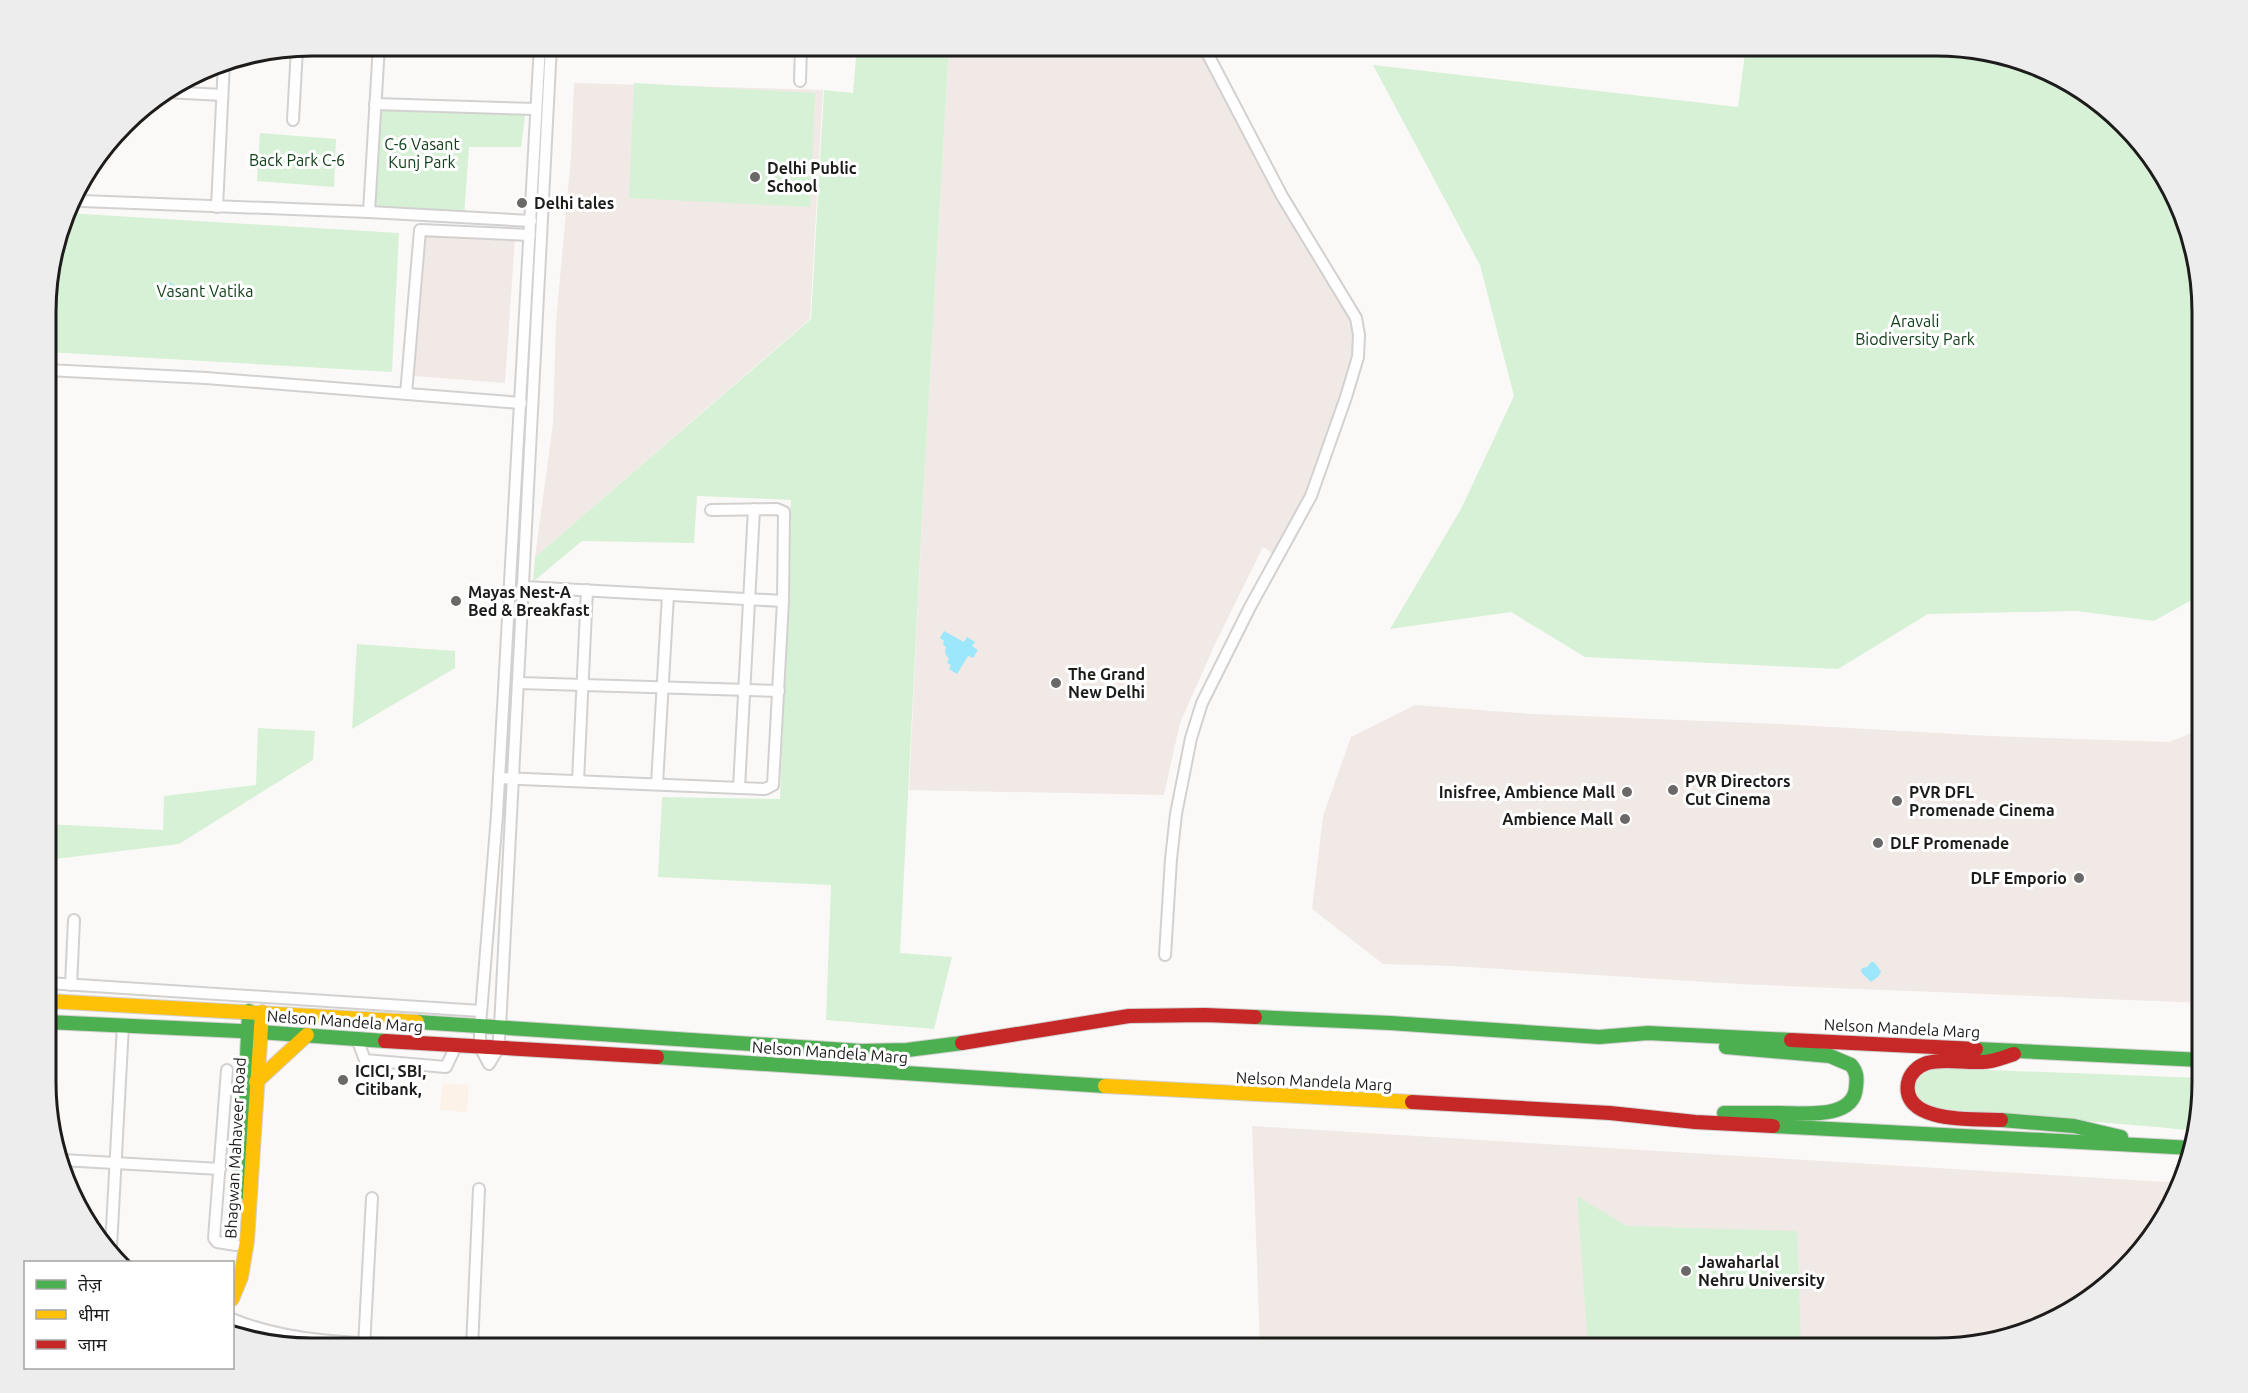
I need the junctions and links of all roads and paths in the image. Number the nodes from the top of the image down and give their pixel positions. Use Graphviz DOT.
graph roads {
  1 [pos="297,56"];
  2 [pos="378,56"];
  3 [pos="539,56"];
  4 [pos="550,56"];
  5 [pos="801,56"];
  6 [pos="1209,56"];
  7 [pos="223,71"];
  8 [pos="800,81"];
  9 [pos="179,93"];
  10 [pos="222,95"];
  11 [pos="375,104"];
  12 [pos="536,109"];
  13 [pos="293,120"];
  14 [pos="81,201"];
  15 [pos="217,207"];
  16 [pos="369,212"];
  17 [pos="531,221"];
  18 [pos="530,235"];
  19 [pos="56,370"];
  20 [pos="406,394"];
  21 [pos="521,403"];
  22 [pos="754,509"];
  23 [pos="711,510"];
  24 [pos="524,587"];
  25 [pos="587,590"];
  26 [pos="668,595"];
  27 [pos="750,599"];
  28 [pos="783,601"];
  29 [pos="521,643"];
  30 [pos="506,646"];
  31 [pos="519,683"];
  32 [pos="582,685"];
  33 [pos="662,688"];
  34 [pos="744,690"];
  35 [pos="779,691"];
  36 [pos="499,778"];
  37 [pos="514,779"];
  38 [pos="578,781"];
  39 [pos="657,784"];
  40 [pos="739,788"];
  41 [pos="74,920"];
  42 [pos="1165,955"];
  43 [pos="56,984"];
  44 [pos="72,985"];
  45 [pos="266,996"];
  46 [pos="56,1001"];
  47 [pos="362,1003"];
  48 [pos="481,1011"];
  49 [pos="258,1012"];
  50 [pos="361,1018"];
  51 [pos="56,1022"];
  52 [pos="123,1025"];
  53 [pos="480,1026"];
  54 [pos="500,1027"];
  55 [pos="254,1032"];
  56 [pos="307,1035"];
  57 [pos="1599,1037"];
  58 [pos="357,1039"];
  59 [pos="456,1046"];
  60 [pos="252,1047"];
  61 [pos="480,1047"];
  62 [pos="498,1048"];
  63 [pos="2026,1051"];
  64 [pos="2192,1059"];
  65 [pos="227,1070"];
  66 [pos="256,1082"];
  67 [pos="1610,1113"];
  68 [pos="224,1115"];
  69 [pos="243,1116"];
  70 [pos="2142,1145"];
  71 [pos="2184,1147"];
  72 [pos="68,1160"];
  73 [pos="116,1163"];
  74 [pos="220,1169"];
  75 [pos="479,1190"];
  76 [pos="372,1197"];
  77 [pos="111,1241"];
  78 [pos="236,1245"];
  79 [pos="234,1261"];
  80 [pos="234,1295"];
  81 [pos="234,1320"];
  82 [pos="280,1335"];
  83 [pos="364,1338"];
  84 [pos="472,1338"];
  1 -- 13 [label="street"];
  2 -- 11 [label="street"];
  3 -- 12 [label="street"];
  4 -- 24 [label="street"];
  5 -- 8 [label="street"];
  6 -- 42 [label="street"];
  7 -- 10 [label="street"];
  9 -- 10 [label="street"];
  10 -- 15 [label="street"];
  11 -- 12 [label="street"];
  11 -- 16 [label="street"];
  12 -- 17 [label="street"];
  14 -- 15 [label="street"];
  15 -- 16 [label="street"];
  16 -- 17 [label="street"];
  17 -- 18 [label="street"];
  18 -- 20 [label="street"];
  18 -- 21 [label="street"];
  19 -- 20 [label="street"];
  20 -- 21 [label="street"];
  21 -- 30 [label="street"];
  22 -- 23 [label="street"];
  22 -- 27 [label="street"];
  22 -- 28 [label="street"];
  24 -- 25 [label="street"];
  24 -- 29 [label="street"];
  25 -- 26 [label="street"];
  25 -- 32 [label="street"];
  26 -- 27 [label="street"];
  26 -- 33 [label="street"];
  27 -- 28 [label="street"];
  27 -- 34 [label="street"];
  28 -- 35 [label="street"];
  29 -- 30 [label="street"];
  29 -- 31 [label="street"];
  30 -- 36 [label="street"];
  31 -- 32 [label="street"];
  31 -- 37 [label="street"];
  32 -- 33 [label="street"];
  32 -- 38 [label="street"];
  33 -- 34 [label="street"];
  33 -- 39 [label="street"];
  34 -- 35 [label="street"];
  34 -- 40 [label="street"];
  35 -- 40 [label="street"];
  36 -- 37 [label="street"];
  36 -- 48 [label="street"];
  37 -- 38 [label="street"];
  37 -- 54 [label="street"];
  38 -- 39 [label="street"];
  39 -- 40 [label="street"];
  41 -- 44 [label="street"];
  43 -- 44 [label="street"];
  44 -- 45 [label="street"];
  45 -- 47 [label="street"];
  45 -- 49 [label="street"];
  46 -- 49 [label="main road, Nelson Mandela Marg"];
  47 -- 48 [label="street"];
  47 -- 50 [label="street"];
  48 -- 53 [label="street"];
  49 -- 50 [label="main road, Nelson Mandela Marg"];
  49 -- 55 [label="main road, Bhagwan Mahaveer Road"];
  50 -- 53 [label="main road, Nelson Mandela Marg"];
  51 -- 52 [label="main road, Nelson Mandela Marg"];
  52 -- 55 [label="main road, Nelson Mandela Marg"];
  52 -- 73 [label="street"];
  53 -- 54 [label="main road, Nelson Mandela Marg"];
  53 -- 61 [label="street"];
  54 -- 57 [label="main road, Nelson Mandela Marg"];
  54 -- 62 [label="street"];
  55 -- 56 [label="main road, Nelson Mandela Marg"];
  55 -- 60 [label="main road, Bhagwan Mahaveer Road"];
  56 -- 58 [label="main road, Nelson Mandela Marg"];
  56 -- 66 [label="main road"];
  57 -- 63 [label="main road, Nelson Mandela Marg"];
  57 -- 67 [label="main road, Nelson Mandela Marg"];
  58 -- 59 [label="main road, Nelson Mandela Marg"];
  58 -- 59 [label="street"];
  59 -- 61 [label="main road, Nelson Mandela Marg"];
  60 -- 66 [label="main road, Bhagwan Mahaveer Road"];
  60 -- 69 [label="main road, Bhagwan Mahaveer Road"];
  61 -- 62 [label="main road, Nelson Mandela Marg"];
  62 -- 67 [label="main road, Nelson Mandela Marg"];
  63 -- 64 [label="main road, Nelson Mandela Marg"];
  63 -- 70 [label="main road"];
  65 -- 68 [label="street"];
  66 -- 80 [label="main road, Bhagwan Mahaveer Road"];
  67 -- 70 [label="main road, Nelson Mandela Marg"];
  68 -- 69 [label="street"];
  68 -- 74 [label="street"];
  69 -- 78 [label="main road, Bhagwan Mahaveer Road"];
  70 -- 71 [label="main road, Nelson Mandela Marg"];
  72 -- 73 [label="street"];
  73 -- 74 [label="street"];
  73 -- 77 [label="street"];
  74 -- 78 [label="street"];
  75 -- 84 [label="street"];
  76 -- 83 [label="street"];
  78 -- 79 [label="main road, Bhagwan Mahaveer Road"];
  81 -- 82 [label="street"];
}
